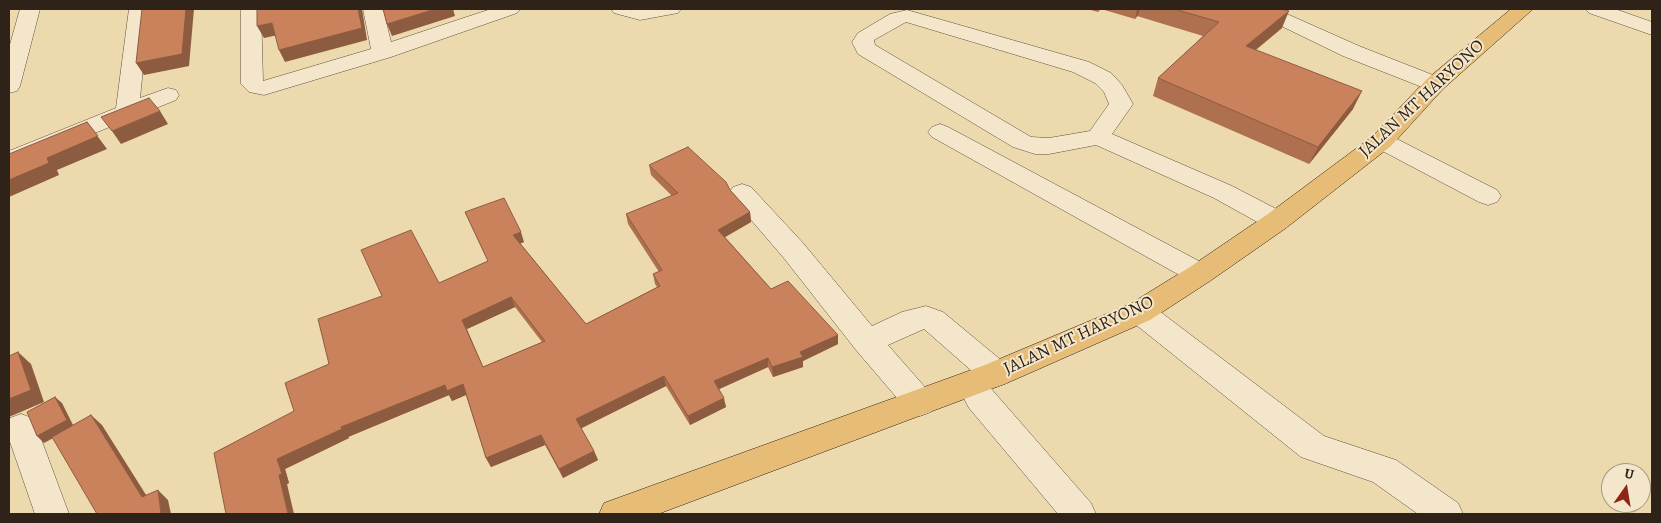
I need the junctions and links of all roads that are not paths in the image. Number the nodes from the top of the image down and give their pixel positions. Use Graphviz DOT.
graph roads {
  1 [pos="31,9"];
  2 [pos="138,9"];
  3 [pos="251,9"];
  4 [pos="373,9"];
  5 [pos="621,9"];
  6 [pos="671,9"];
  7 [pos="1248,9"];
  8 [pos="1523,9"];
  9 [pos="1596,9"];
  10 [pos="500,10"];
  11 [pos="9,13"];
  12 [pos="1652,29"];
  13 [pos="383,52"];
  14 [pos="1435,84"];
  15 [pos="9,86"];
  16 [pos="168,95"];
  17 [pos="128,111"];
  18 [pos="940,132"];
  19 [pos="1098,136"];
  20 [pos="1382,141"];
  21 [pos="11,156"];
  22 [pos="742,193"];
  23 [pos="1488,196"];
  24 [pos="1277,221"];
  25 [pos="1200,274"];
  26 [pos="1140,312"];
  27 [pos="867,342"];
  28 [pos="984,379"];
  29 [pos="920,403"];
  30 [pos="21,428"];
  31 [pos="52,514"];
  32 [pos="616,514"];
  33 [pos="1079,514"];
  34 [pos="1446,514"];
  1 -- 11 [label="street"];
  1 -- 15 [label="street"];
  2 -- 17 [label="street"];
  3 -- 13 [label="street"];
  4 -- 13 [label="street"];
  5 -- 6 [label="street"];
  7 -- 14 [label="street"];
  8 -- 14 [label="main road, JALAN MT HARYONO"];
  9 -- 12 [label="street"];
  10 -- 13 [label="street"];
  14 -- 20 [label="main road, JALAN MT HARYONO"];
  16 -- 17 [label="street"];
  17 -- 21 [label="street"];
  18 -- 25 [label="street"];
  19 -- 19 [label="street"];
  19 -- 24 [label="street"];
  20 -- 23 [label="street"];
  20 -- 24 [label="main road, JALAN MT HARYONO"];
  22 -- 27 [label="street"];
  24 -- 25 [label="main road, JALAN MT HARYONO"];
  25 -- 26 [label="main road, JALAN MT HARYONO"];
  26 -- 28 [label="main road, JALAN MT HARYONO"];
  26 -- 34 [label="street"];
  27 -- 28 [label="street"];
  27 -- 29 [label="street"];
  28 -- 29 [label="main road, JALAN MT HARYONO"];
  28 -- 33 [label="street"];
  29 -- 32 [label="main road, JALAN MT HARYONO"];
  30 -- 31 [label="street"];
}
